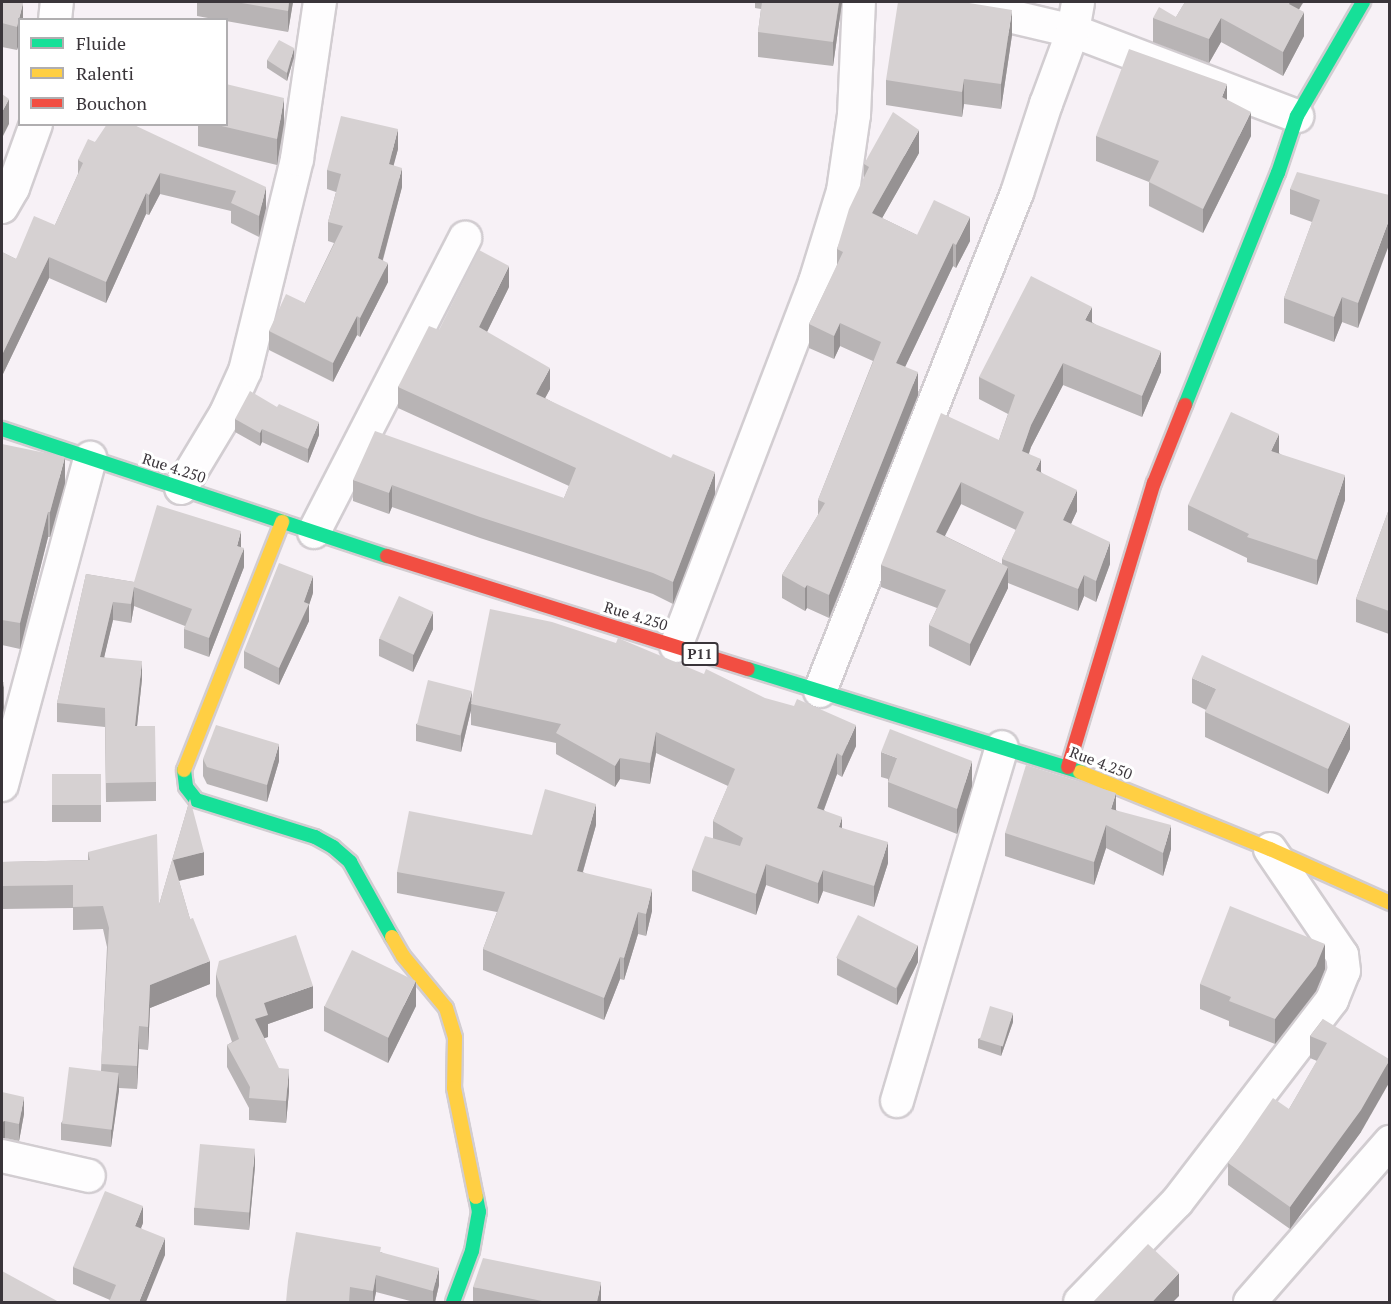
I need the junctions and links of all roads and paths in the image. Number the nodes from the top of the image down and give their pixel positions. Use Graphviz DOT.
graph roads {
  1 [pos="57,2"];
  2 [pos="320,2"];
  3 [pos="859,2"];
  4 [pos="950,2"];
  5 [pos="1363,2"];
  6 [pos="1075,16"];
  7 [pos="55,18"];
  8 [pos="1298,116"];
  9 [pos="35,126"];
  10 [pos="2,207"];
  11 [pos="465,238"];
  12 [pos="2,429"];
  13 [pos="90,458"];
  14 [pos="181,488"];
  15 [pos="282,522"];
  16 [pos="314,532"];
  17 [pos="676,646"];
  18 [pos="820,691"];
  19 [pos="1002,747"];
  20 [pos="1068,767"];
  21 [pos="2,785"];
  22 [pos="1270,849"];
  23 [pos="1389,903"];
  24 [pos="897,1101"];
  25 [pos="1389,1142"];
  26 [pos="2,1156"];
  27 [pos="89,1176"];
  28 [pos="453,1302"];
  29 [pos="1080,1302"];
  30 [pos="1250,1302"];
  1 -- 7 [label="street"];
  2 -- 14 [label="street"];
  3 -- 17 [label="street"];
  4 -- 6 [label="street"];
  5 -- 8 [label="street"];
  6 -- 8 [label="street"];
  6 -- 18 [label="street"];
  8 -- 20 [label="street"];
  9 -- 10 [label="street"];
  11 -- 16 [label="street"];
  12 -- 13 [label="street, Rue 4.250 / P11"];
  13 -- 14 [label="street, Rue 4.250 / P11"];
  13 -- 21 [label="street"];
  14 -- 15 [label="street, Rue 4.250 / P11"];
  15 -- 16 [label="street, Rue 4.250 / P11"];
  15 -- 28 [label="street"];
  16 -- 17 [label="street, Rue 4.250 / P11"];
  17 -- 18 [label="street, Rue 4.250 / P11"];
  18 -- 19 [label="street, Rue 4.250 / P11"];
  19 -- 20 [label="street, Rue 4.250 / P11"];
  19 -- 24 [label="street"];
  20 -- 22 [label="street, Rue 4.250 / P11"];
  22 -- 23 [label="street, Rue 4.250 / P11"];
  22 -- 29 [label="street"];
  25 -- 30 [label="street"];
  26 -- 27 [label="street"];
}
